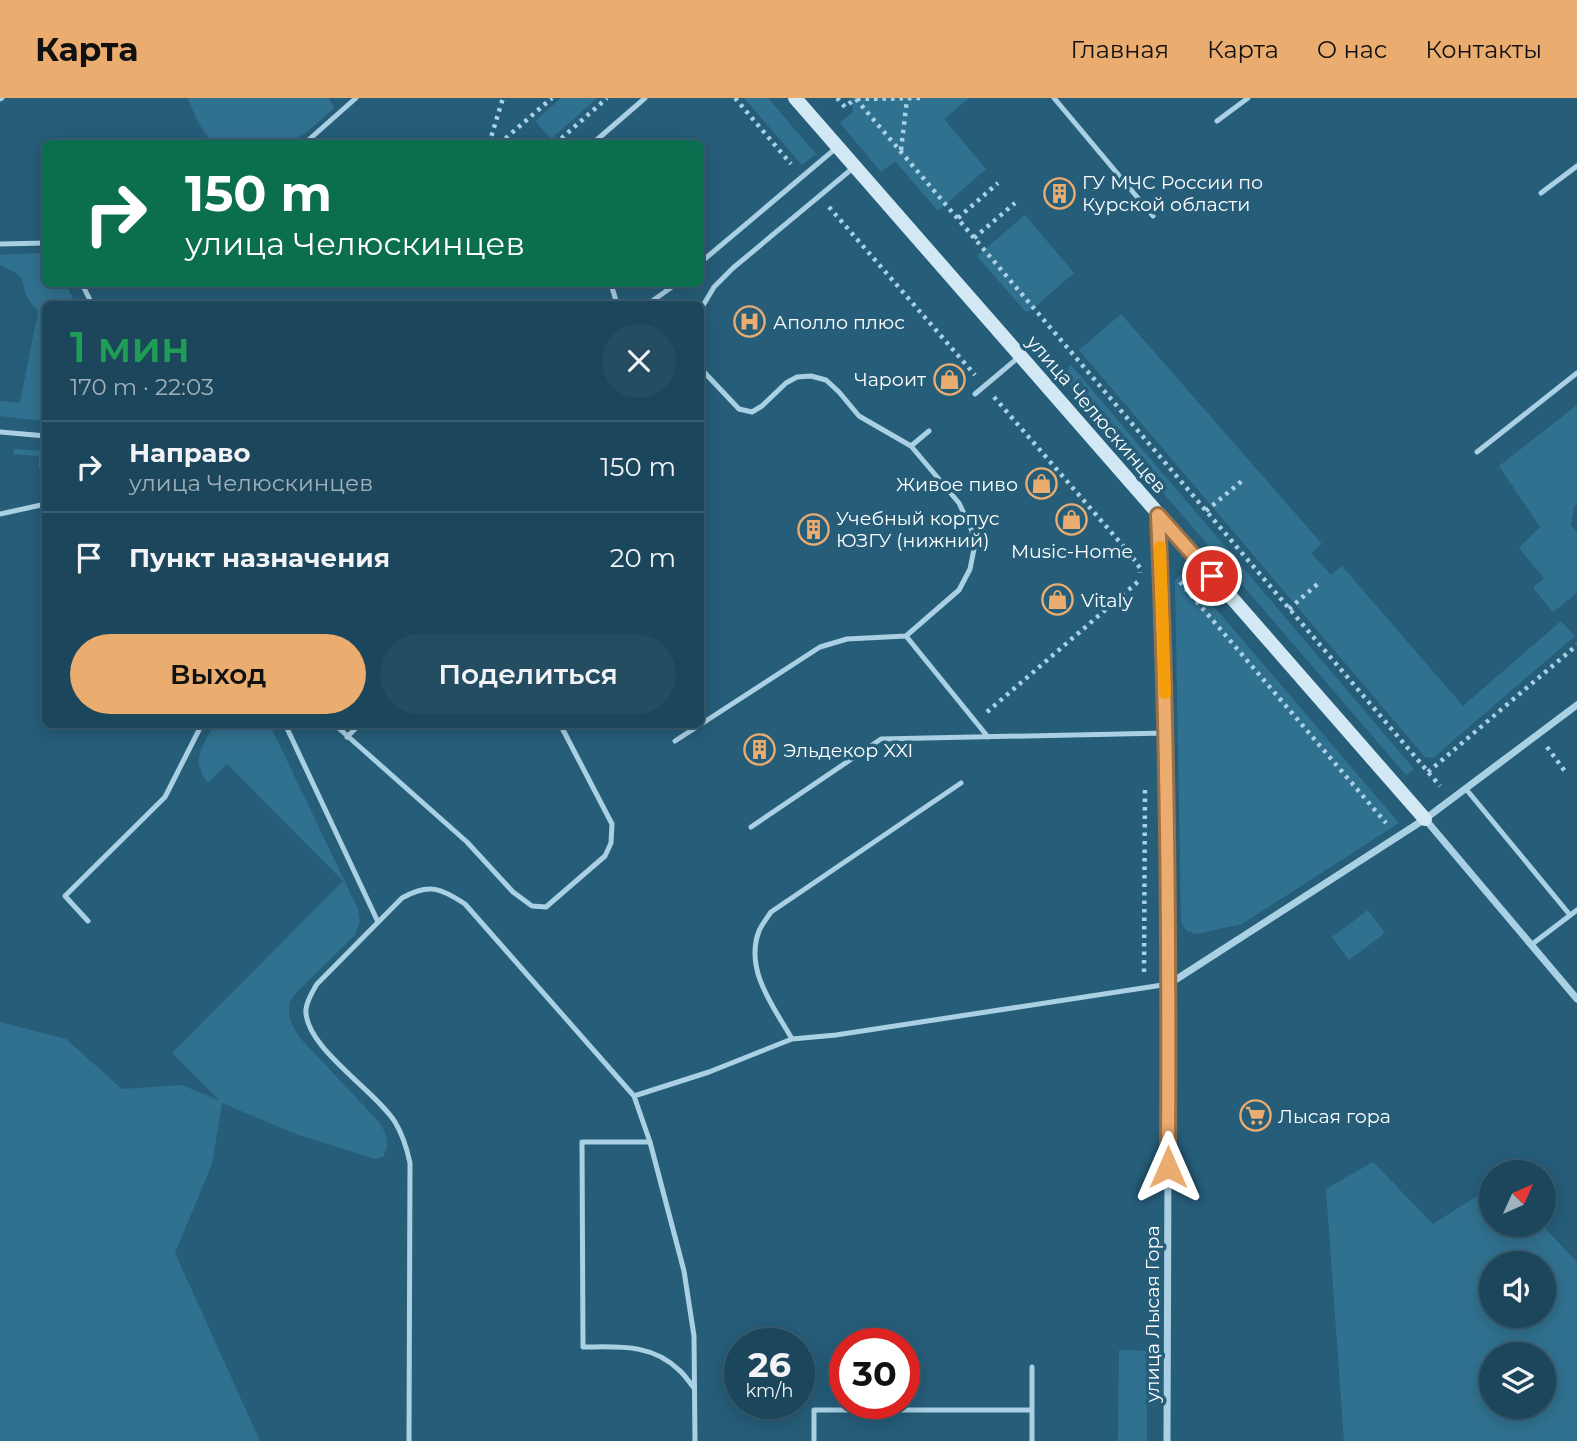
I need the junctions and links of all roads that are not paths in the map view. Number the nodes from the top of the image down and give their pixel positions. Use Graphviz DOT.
graph roads {
  1 [pos="356,98"];
  2 [pos="645,98"];
  3 [pos="795,98"];
  4 [pos="1054,98"];
  5 [pos="1248,98"];
  6 [pos="1217,121"];
  7 [pos="309,140"];
  8 [pos="597,140"];
  9 [pos="838,147"];
  10 [pos="855,166"];
  11 [pos="1577,166"];
  12 [pos="1541,193"];
  13 [pos="1153,216"];
  14 [pos="42,243"];
  15 [pos="0,244"];
  16 [pos="704,260"];
  17 [pos="672,287"];
  18 [pos="652,301"];
  19 [pos="704,304"];
  20 [pos="1020,356"];
  21 [pos="704,372"];
  22 [pos="1577,373"];
  23 [pos="975,394"];
  24 [pos="929,431"];
  25 [pos="0,432"];
  26 [pos="42,436"];
  27 [pos="911,446"];
  28 [pos="1477,452"];
  29 [pos="42,506"];
  30 [pos="0,514"];
  31 [pos="1158,515"];
  32 [pos="906,636"];
  33 [pos="1577,705"];
  34 [pos="704,722"];
  35 [pos="200,728"];
  36 [pos="287,728"];
  37 [pos="338,728"];
  38 [pos="356,728"];
  39 [pos="562,728"];
  40 [pos="695,728"];
  41 [pos="1166,733"];
  42 [pos="347,737"];
  43 [pos="988,737"];
  44 [pos="675,741"];
  45 [pos="961,783"];
  46 [pos="1466,789"];
  47 [pos="1425,819"];
  48 [pos="751,827"];
  49 [pos="1577,910"];
  50 [pos="1570,915"];
  51 [pos="88,920"];
  52 [pos="378,922"];
  53 [pos="1531,945"];
  54 [pos="1169,984"];
  55 [pos="1577,999"];
  56 [pos="792,1039"];
  57 [pos="634,1096"];
  58 [pos="650,1142"];
  59 [pos="1032,1367"];
  60 [pos="695,1389"];
  61 [pos="1032,1410"];
  62 [pos="409,1441"];
  63 [pos="695,1441"];
  64 [pos="814,1441"];
  65 [pos="1032,1441"];
  66 [pos="1167,1441"];
  1 -- 7 [label="lane"];
  2 -- 8 [label="lane"];
  3 -- 9 [label="street, улица Челюскинцев"];
  4 -- 13 [label="lane"];
  5 -- 6 [label="lane"];
  9 -- 10 [label="street, улица Челюскинцев"];
  9 -- 16 [label="lane"];
  10 -- 19 [label="lane"];
  10 -- 20 [label="street, улица Челюскинцев"];
  11 -- 12 [label="lane"];
  14 -- 15 [label="lane"];
  17 -- 18 [label="lane"];
  20 -- 23 [label="lane"];
  20 -- 31 [label="street, улица Челюскинцев"];
  21 -- 27 [label="lane"];
  22 -- 28 [label="lane"];
  24 -- 27 [label="lane"];
  25 -- 26 [label="lane"];
  27 -- 32 [label="lane"];
  29 -- 30 [label="lane"];
  31 -- 41 [label="street, улица Лысая Гора"];
  31 -- 47 [label="street, улица Челюскинцев"];
  32 -- 34 [label="lane"];
  32 -- 43 [label="lane"];
  33 -- 46 [label="street"];
  35 -- 51 [label="lane"];
  36 -- 52 [label="lane"];
  37 -- 42 [label="lane"];
  38 -- 42 [label="lane"];
  39 -- 42 [label="lane"];
  40 -- 44 [label="lane"];
  41 -- 43 [label="lane"];
  41 -- 54 [label="street, улица Лысая Гора"];
  43 -- 48 [label="lane"];
  45 -- 56 [label="lane"];
  46 -- 47 [label="street"];
  46 -- 50 [label="lane"];
  47 -- 53 [label="street"];
  47 -- 54 [label="street"];
  49 -- 50 [label="lane"];
  50 -- 53 [label="lane"];
  52 -- 57 [label="lane"];
  52 -- 62 [label="lane"];
  53 -- 55 [label="street"];
  54 -- 56 [label="lane"];
  54 -- 66 [label="street, улица Лысая Гора"];
  56 -- 57 [label="lane"];
  57 -- 58 [label="lane"];
  58 -- 60 [label="lane"];
  58 -- 60 [label="lane"];
  59 -- 61 [label="lane"];
  60 -- 63 [label="lane"];
  61 -- 64 [label="lane"];
  61 -- 65 [label="lane"];
}
